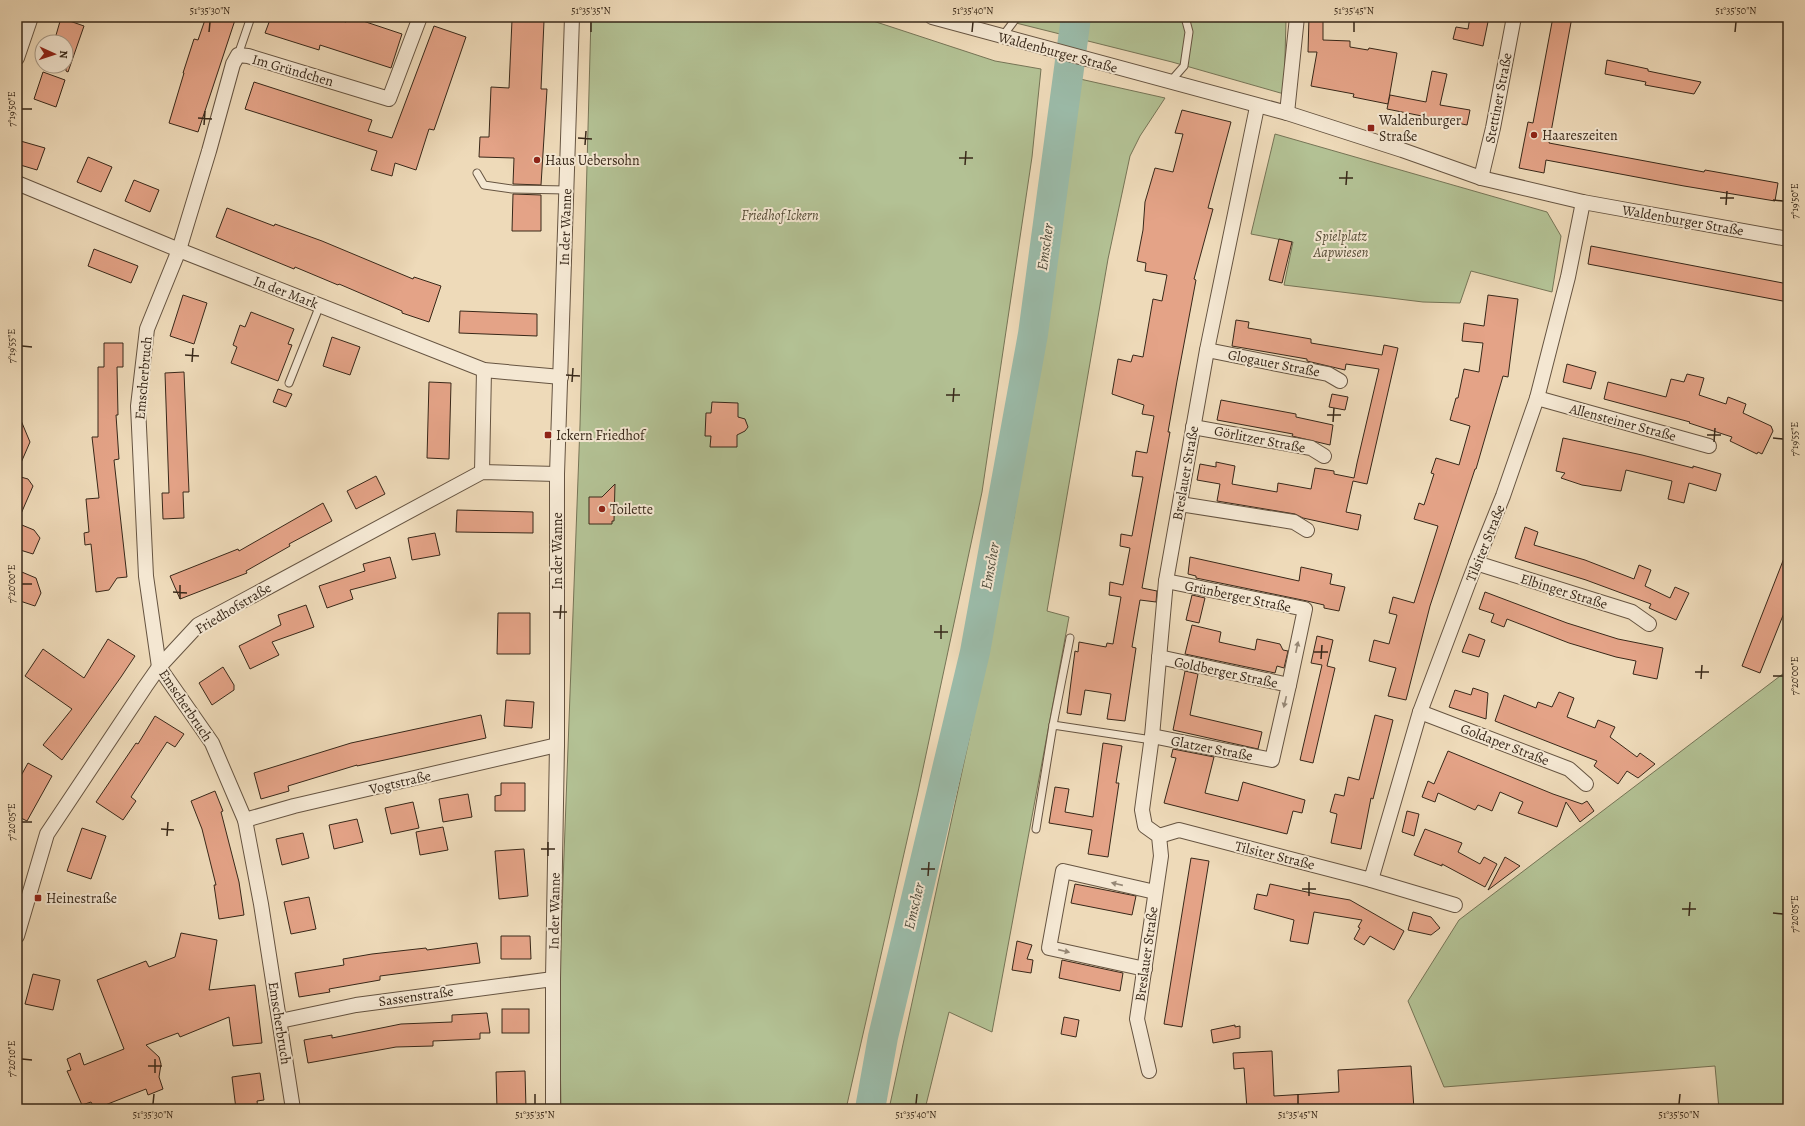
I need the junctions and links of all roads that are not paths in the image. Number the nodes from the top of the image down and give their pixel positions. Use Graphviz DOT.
graph roads {
  1 [pos="31,17"];
  2 [pos="251,17"];
  3 [pos="420,17"];
  4 [pos="572,17"];
  5 [pos="932,17"];
  6 [pos="1017,17"];
  7 [pos="1185,17"];
  8 [pos="1297,17"];
  9 [pos="1514,17"];
  10 [pos="1002,37"];
  11 [pos="238,55"];
  12 [pos="17,58"];
  13 [pos="1170,82"];
  14 [pos="1257,106"];
  15 [pos="1287,113"];
  16 [pos="477,173"];
  17 [pos="1481,178"];
  18 [pos="17,183"];
  19 [pos="567,190"];
  20 [pos="1583,202"];
  21 [pos="1788,240"];
  22 [pos="179,250"];
  23 [pos="320,305"];
  24 [pos="1207,350"];
  25 [pos="484,370"];
  26 [pos="561,377"];
  27 [pos="1340,381"];
  28 [pos="289,383"];
  29 [pos="1537,398"];
  30 [pos="1193,427"];
  31 [pos="1709,446"];
  32 [pos="1324,456"];
  33 [pos="482,472"];
  34 [pos="557,474"];
  35 [pos="1180,504"];
  36 [pos="1307,530"];
  37 [pos="1476,563"];
  38 [pos="1166,581"];
  39 [pos="1649,624"];
  40 [pos="1070,638"];
  41 [pos="1159,657"];
  42 [pos="159,667"];
  43 [pos="1289,685"];
  44 [pos="1420,712"];
  45 [pos="1053,725"];
  46 [pos="1152,738"];
  47 [pos="557,745"];
  48 [pos="1272,760"];
  49 [pos="1586,784"];
  50 [pos="245,820"];
  51 [pos="1036,830"];
  52 [pos="1159,836"];
  53 [pos="1371,880"];
  54 [pos="1155,892"];
  55 [pos="1455,905"];
  56 [pos="17,936"];
  57 [pos="1145,969"];
  58 [pos="553,979"];
  59 [pos="280,1021"];
  60 [pos="1149,1071"];
  61 [pos="293,1109"];
  62 [pos="553,1109"];
  1 -- 12 [label="street"];
  2 -- 11 [label="lane"];
  3 -- 11 [label="street, Im Gründchen"];
  4 -- 19 [label="street, In der Wanne"];
  5 -- 10 [label="street, Waldenburger Straße"];
  6 -- 10 [label="lane"];
  7 -- 13 [label="lane"];
  8 -- 15 [label="street"];
  9 -- 17 [label="street, Stettiner Straße"];
  10 -- 13 [label="street, Waldenburger Straße"];
  11 -- 22 [label="street, Im Gründchen"];
  13 -- 14 [label="street, Waldenburger Straße"];
  14 -- 15 [label="street, Waldenburger Straße"];
  14 -- 24 [label="street, Breslauer Straße"];
  15 -- 17 [label="street, Waldenburger Straße"];
  16 -- 19 [label="lane"];
  17 -- 20 [label="street, Waldenburger Straße"];
  18 -- 22 [label="street, In der Mark"];
  19 -- 26 [label="street, In der Wanne"];
  20 -- 21 [label="street, Waldenburger Straße"];
  20 -- 29 [label="street, Tilsiter Straße"];
  22 -- 23 [label="street, In der Mark"];
  22 -- 42 [label="street, Emscherbruch"];
  23 -- 25 [label="street, In der Mark"];
  23 -- 28 [label="lane"];
  24 -- 27 [label="street, Glogauer Straße"];
  24 -- 30 [label="street, Breslauer Straße"];
  25 -- 26 [label="street, In der Mark"];
  25 -- 33 [label="street"];
  26 -- 34 [label="street, In der Wanne"];
  29 -- 31 [label="street, Allensteiner Straße"];
  29 -- 37 [label="street, Tilsiter Straße"];
  30 -- 32 [label="street, Görlitzer Straße"];
  30 -- 35 [label="street, Breslauer Straße"];
  33 -- 34 [label="street, Friedhofstraße"];
  33 -- 42 [label="street, Friedhofstraße"];
  34 -- 47 [label="street, In der Wanne"];
  35 -- 36 [label="street"];
  35 -- 38 [label="street, Breslauer Straße"];
  37 -- 39 [label="street, Elbinger Straße"];
  37 -- 44 [label="street, Tilsiter Straße"];
  38 -- 41 [label="street, Breslauer Straße"];
  43 -- 38 [label="street, Grünberger Straße, one-way"];
  40 -- 45 [label="lane"];
  41 -- 43 [label="street, Goldberger Straße"];
  41 -- 46 [label="street, Breslauer Straße"];
  42 -- 50 [label="street, Emscherbruch"];
  42 -- 56 [label="street, Friedhofstraße"];
  43 -- 48 [label="street, Goldberger Straße, one-way"];
  44 -- 49 [label="street, Goldaper Straße"];
  44 -- 53 [label="street, Tilsiter Straße"];
  45 -- 46 [label="lane"];
  45 -- 51 [label="lane"];
  46 -- 48 [label="street, Glatzer Straße"];
  46 -- 52 [label="street, Breslauer Straße"];
  47 -- 50 [label="street, Vogtstraße"];
  47 -- 58 [label="street, In der Wanne"];
  50 -- 59 [label="street, Emscherbruch"];
  52 -- 53 [label="street, Tilsiter Straße"];
  52 -- 54 [label="street, Breslauer Straße"];
  53 -- 55 [label="street, Tilsiter Straße"];
  54 -- 57 [label="street, Breslauer Straße"];
  54 -- 57 [label="street, one-way"];
  57 -- 60 [label="street, Breslauer Straße"];
  58 -- 59 [label="street, Sassenstraße"];
  58 -- 62 [label="street, In der Wanne"];
  59 -- 61 [label="street, Emscherbruch"];
}
